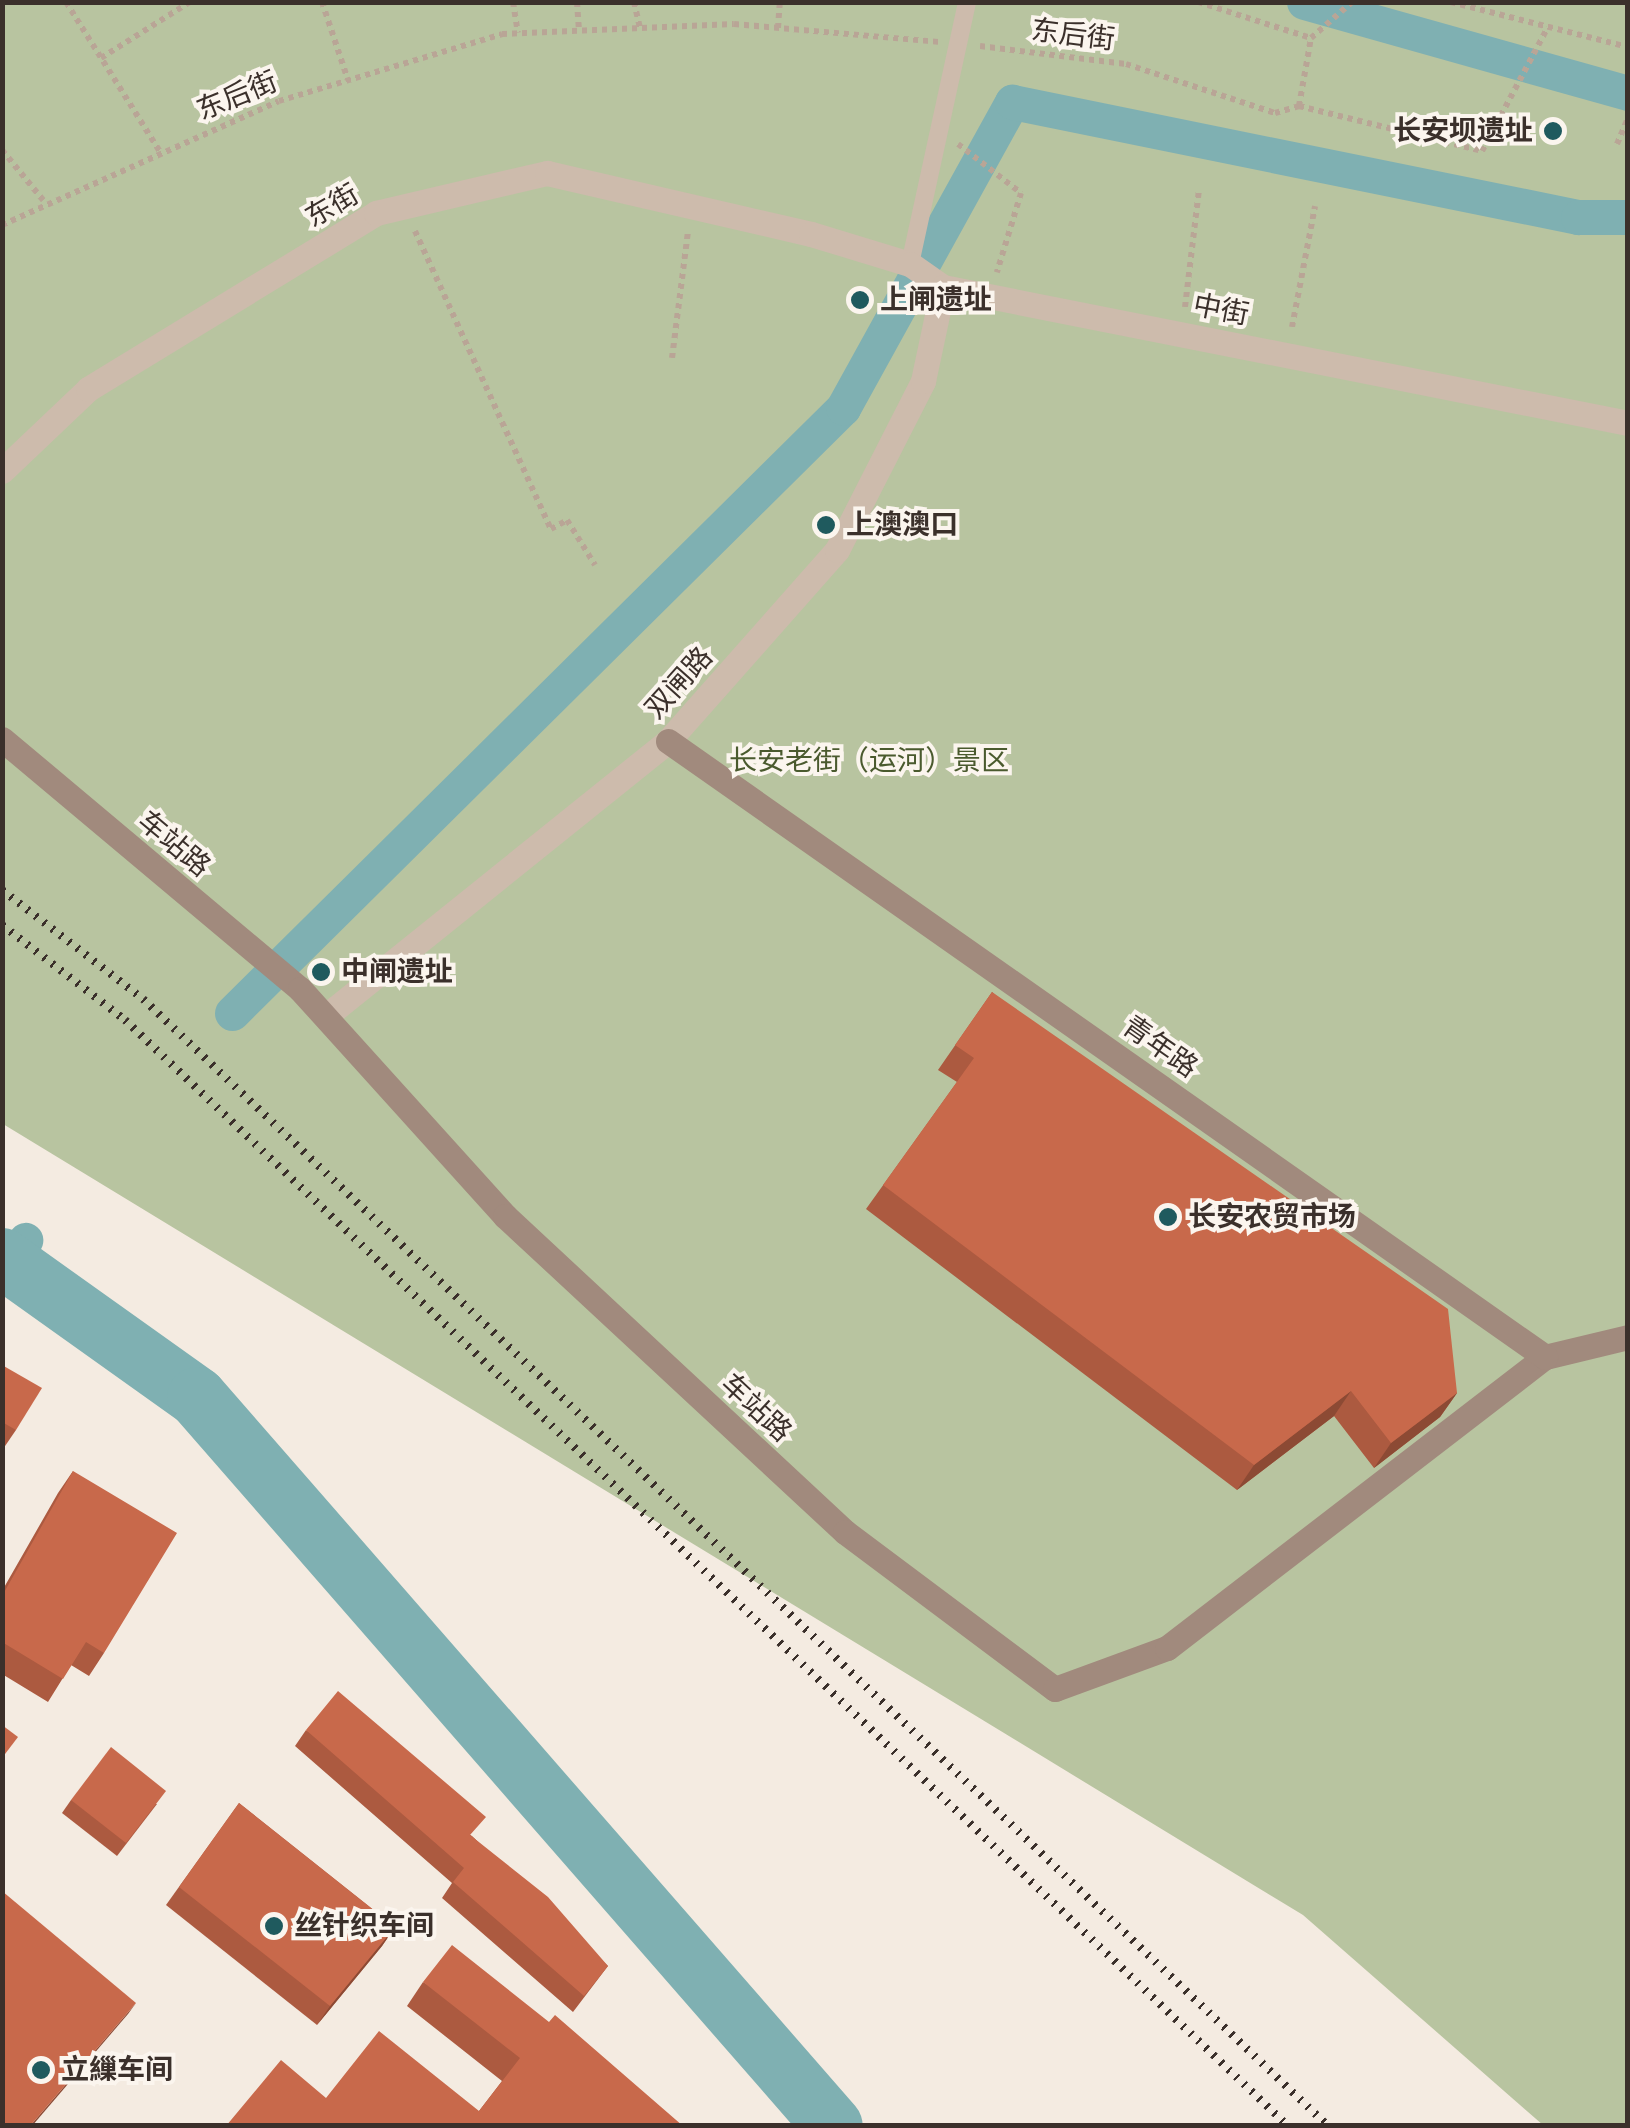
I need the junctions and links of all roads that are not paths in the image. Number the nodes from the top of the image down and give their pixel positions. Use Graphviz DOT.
graph roads {
  1 [pos="967,2"];
  2 [pos="812,234"];
  3 [pos="912,266"];
  4 [pos="941,286"];
  5 [pos="1628,424"];
  6 [pos="2,471"];
  7 [pos="2,739"];
  8 [pos="668,740"];
  9 [pos="326,1016"];
  10 [pos="1628,1337"];
  11 [pos="1545,1356"];
  1 -- 3 [label="lane"];
  2 -- 3 [label="street, 中街"];
  2 -- 6 [label="street, 东街"];
  3 -- 4 [label="street, 中街"];
  4 -- 5 [label="street, 中街"];
  4 -- 8 [label="street, 双闸路"];
  7 -- 9 [label="street, 车站路"];
  8 -- 9 [label="street, 双闸路"];
  8 -- 11 [label="street, 青年路"];
  9 -- 11 [label="street, 车站路"];
  10 -- 11 [label="street"];
}
